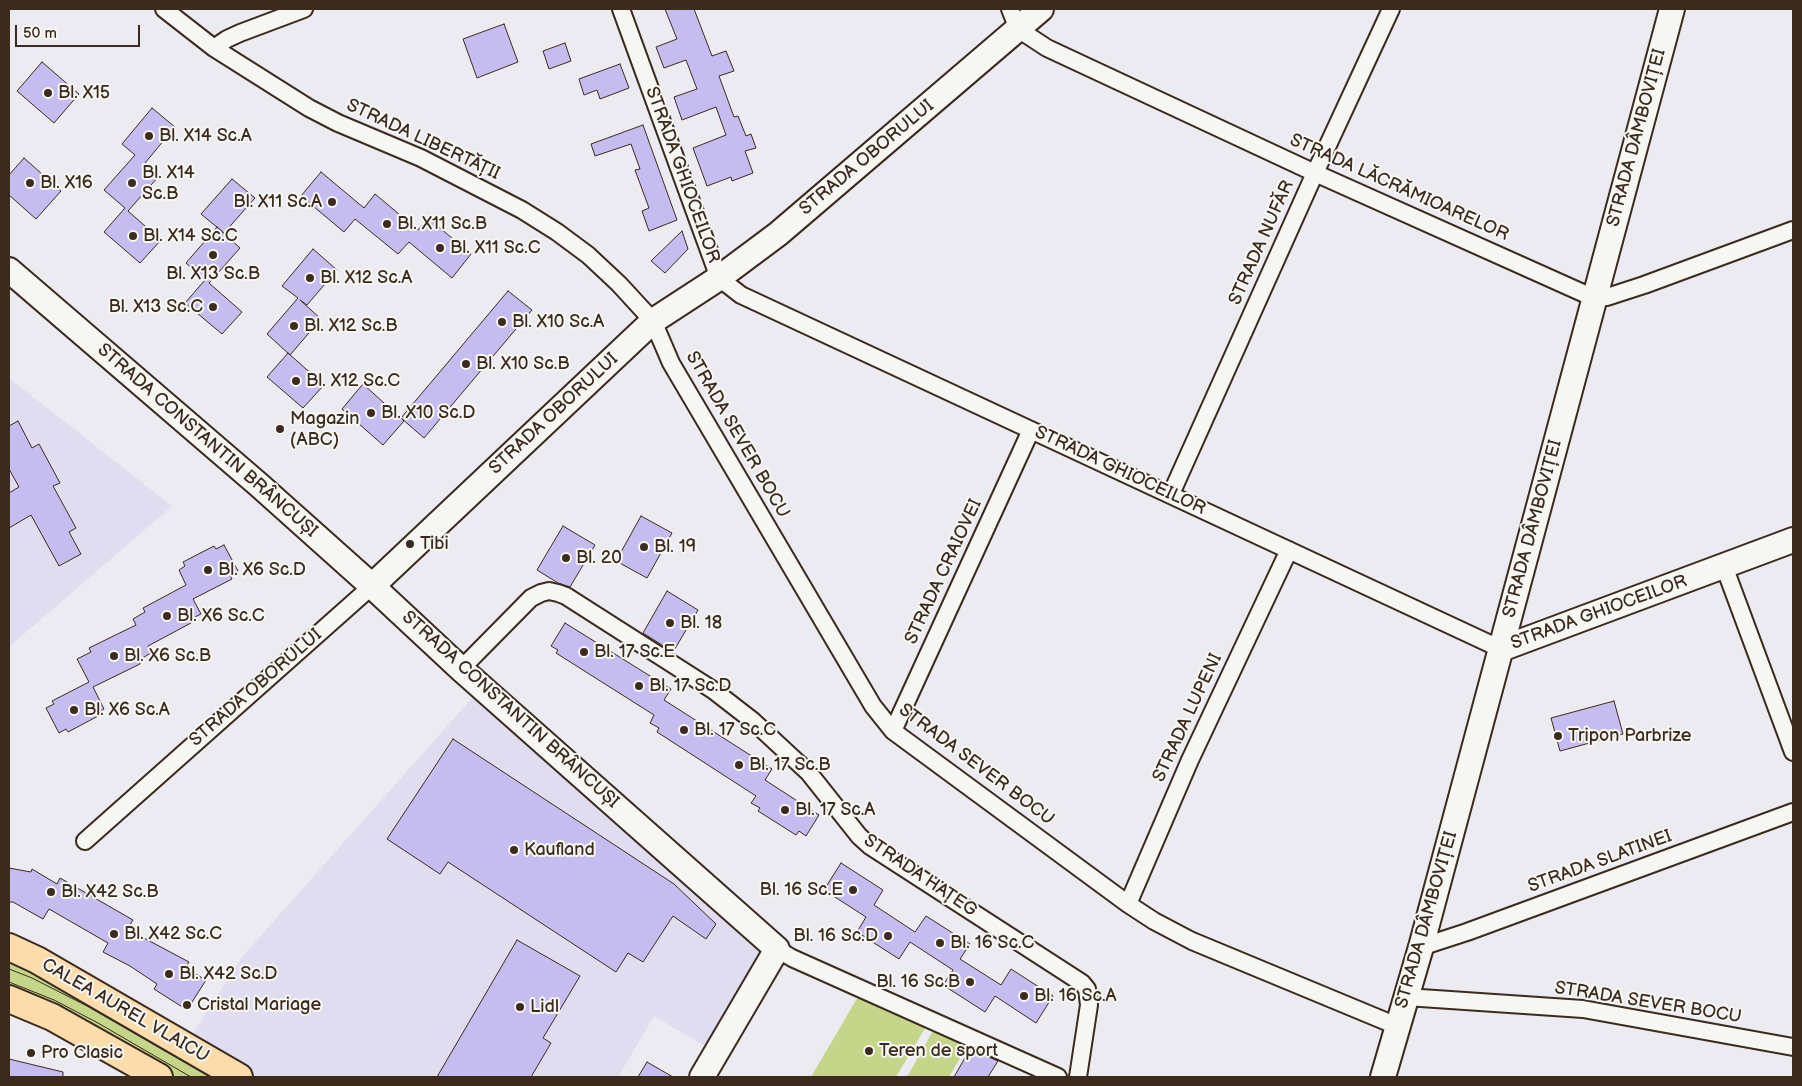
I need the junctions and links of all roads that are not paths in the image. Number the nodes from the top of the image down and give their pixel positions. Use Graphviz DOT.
graph roads {
  1 [pos="164,9"];
  2 [pos="304,9"];
  3 [pos="621,9"];
  4 [pos="1042,9"];
  5 [pos="1391,9"];
  6 [pos="1672,9"];
  7 [pos="1014,19"];
  8 [pos="214,48"];
  9 [pos="1315,173"];
  10 [pos="1793,230"];
  11 [pos="9,270"];
  12 [pos="719,278"];
  13 [pos="1594,298"];
  14 [pos="652,322"];
  15 [pos="1031,430"];
  16 [pos="1171,494"];
  17 [pos="1793,540"];
  18 [pos="1289,550"];
  19 [pos="1724,566"];
  20 [pos="372,586"];
  21 [pos="1501,649"];
  22 [pos="462,669"];
  23 [pos="893,731"];
  24 [pos="1793,752"];
  25 [pos="1793,812"];
  26 [pos="85,841"];
  27 [pos="1128,904"];
  28 [pos="9,947"];
  29 [pos="1421,947"];
  30 [pos="777,949"];
  31 [pos="1406,997"];
  32 [pos="9,999"];
  33 [pos="1397,1026"];
  34 [pos="1793,1047"];
  35 [pos="159,1077"];
  36 [pos="239,1077"];
  37 [pos="702,1077"];
  38 [pos="1058,1077"];
  39 [pos="1078,1077"];
  40 [pos="1383,1077"];
  1 -- 8 [label="street, STRADA LIBERTĂȚII"];
  2 -- 8 [label="street"];
  3 -- 12 [label="street, STRADA GHIOCEILOR"];
  4 -- 7 [label="street, STRADA OBORULUI"];
  5 -- 9 [label="street, STRADA NUFĂR"];
  6 -- 13 [label="street, STRADA DÂMBOVIȚEI"];
  7 -- 9 [label="street, STRADA LĂCRĂMIOARELOR"];
  7 -- 12 [label="street, STRADA OBORULUI"];
  8 -- 14 [label="street, STRADA LIBERTĂȚII"];
  9 -- 13 [label="street, STRADA LĂCRĂMIOARELOR"];
  9 -- 16 [label="street, STRADA NUFĂR"];
  10 -- 13 [label="street"];
  11 -- 20 [label="street, STRADA CONSTANTIN BRÂNCUȘI"];
  12 -- 14 [label="street, STRADA OBORULUI"];
  12 -- 15 [label="street, STRADA GHIOCEILOR"];
  13 -- 21 [label="street, STRADA DÂMBOVIȚEI"];
  14 -- 20 [label="street, STRADA OBORULUI"];
  14 -- 23 [label="street, STRADA SEVER BOCU"];
  15 -- 16 [label="street, STRADA GHIOCEILOR"];
  15 -- 23 [label="street, STRADA CRAIOVEI"];
  16 -- 18 [label="street, STRADA GHIOCEILOR"];
  17 -- 19 [label="street, STRADA GHIOCEILOR"];
  18 -- 21 [label="street, STRADA GHIOCEILOR"];
  18 -- 27 [label="street, STRADA LUPENI"];
  19 -- 21 [label="street, STRADA GHIOCEILOR"];
  19 -- 24 [label="street"];
  20 -- 22 [label="street, STRADA CONSTANTIN BRÂNCUȘI"];
  20 -- 26 [label="street, STRADA OBORULUI"];
  21 -- 29 [label="street, STRADA DÂMBOVIȚEI"];
  22 -- 30 [label="street, STRADA CONSTANTIN BRÂNCUȘI"];
  22 -- 39 [label="street, STRADA HAȚEG"];
  23 -- 27 [label="street, STRADA SEVER BOCU"];
  25 -- 29 [label="street, STRADA SLATINEI"];
  27 -- 33 [label="street, STRADA SEVER BOCU"];
  28 -- 36 [label="main road, CALEA AUREL VLAICU"];
  29 -- 31 [label="street, STRADA DÂMBOVIȚEI"];
  30 -- 37 [label="street"];
  30 -- 38 [label="street, STRADA CONSTANTIN BRÂNCUȘI"];
  31 -- 33 [label="street, STRADA DÂMBOVIȚEI"];
  31 -- 34 [label="street, STRADA SEVER BOCU"];
  32 -- 35 [label="main road"];
  33 -- 40 [label="street, STRADA DÂMBOVIȚEI"];
}
